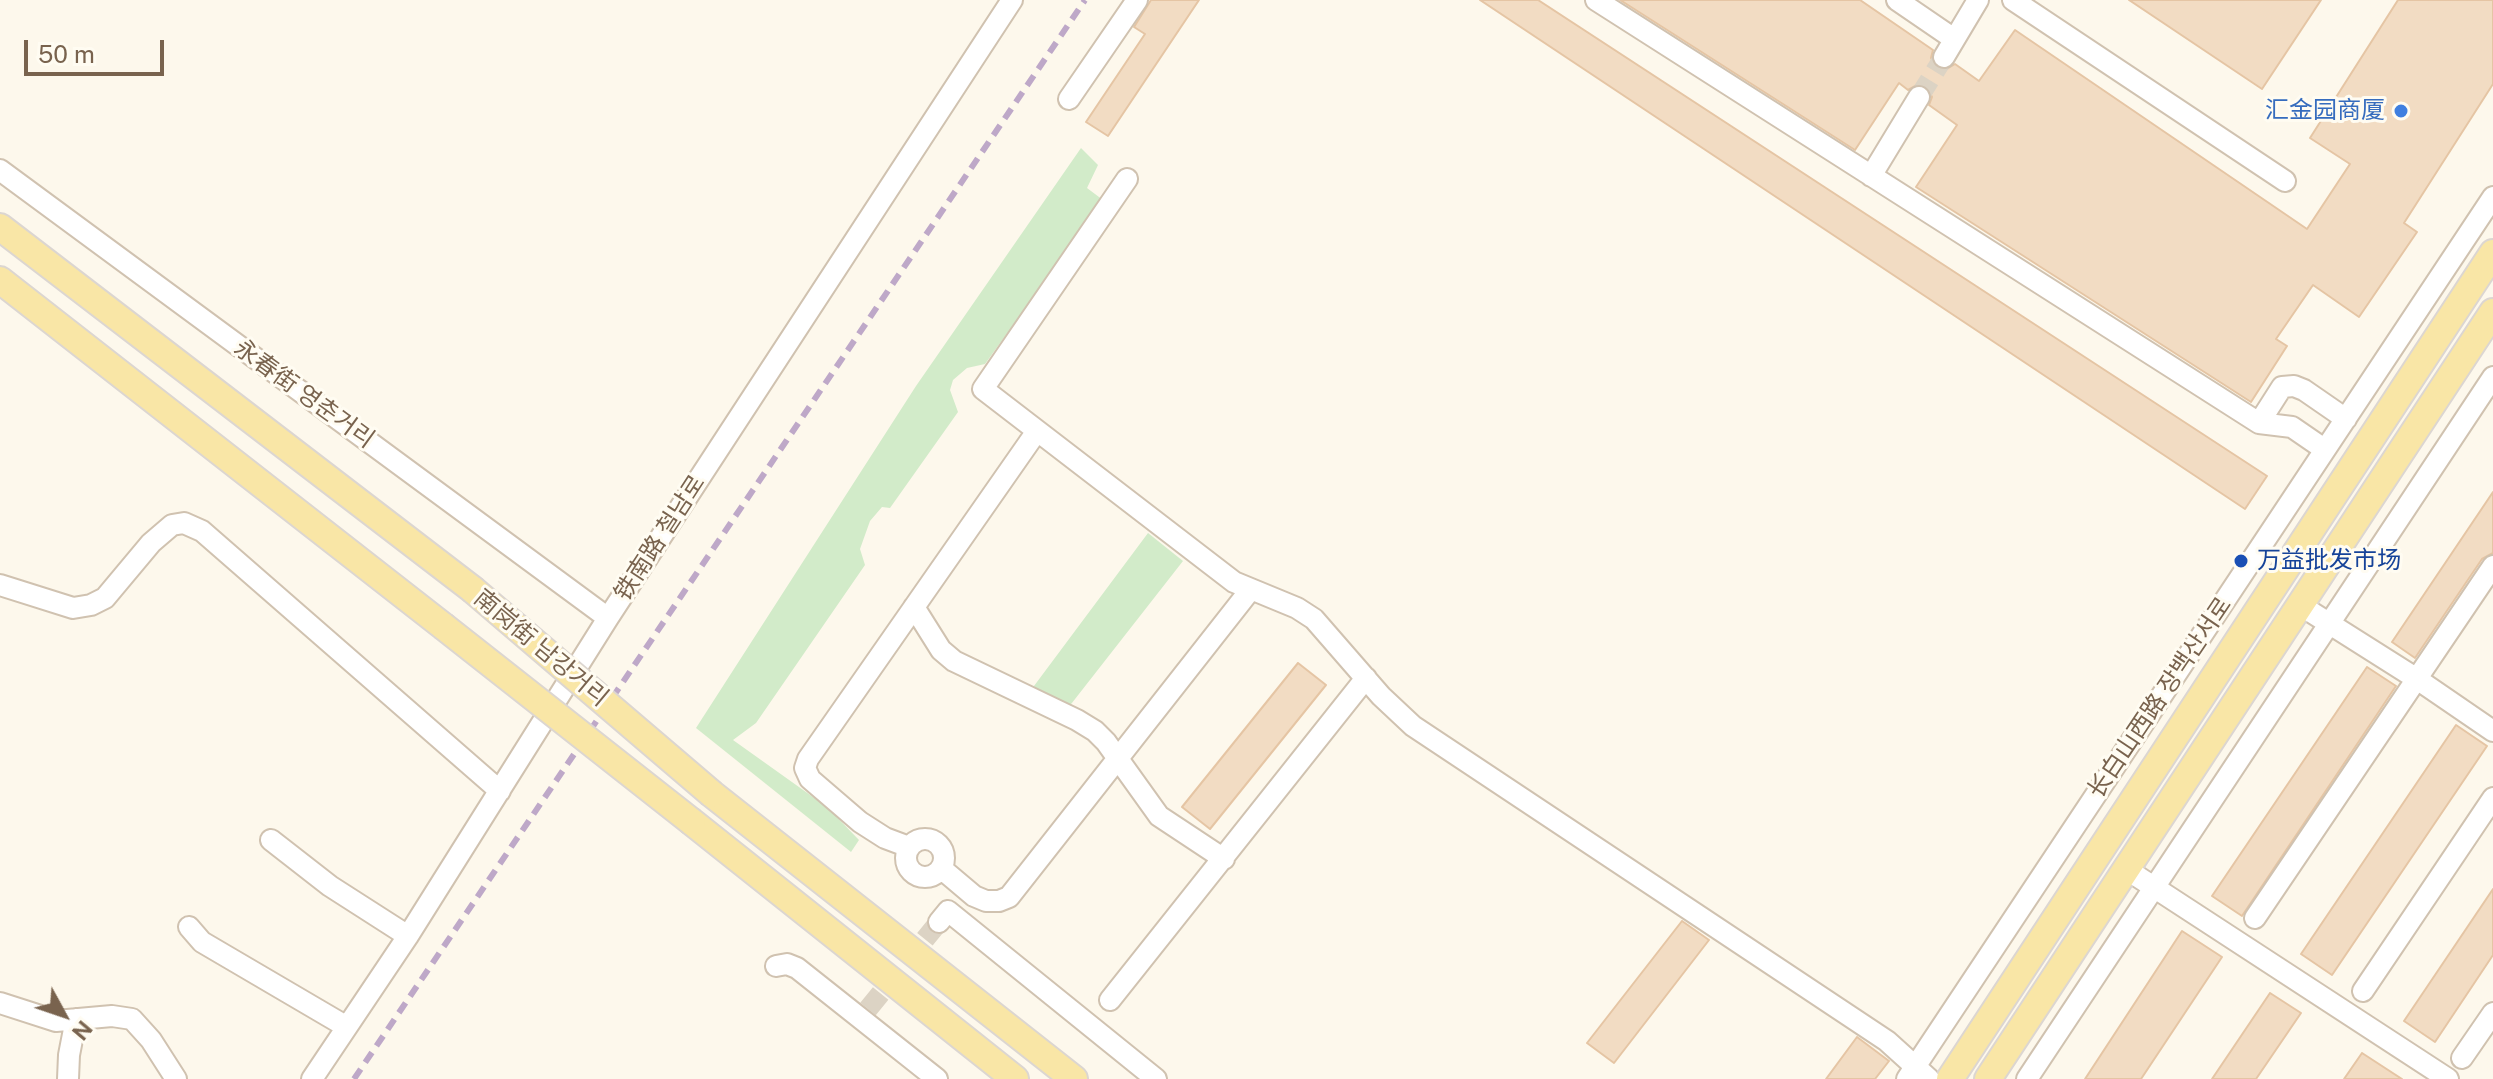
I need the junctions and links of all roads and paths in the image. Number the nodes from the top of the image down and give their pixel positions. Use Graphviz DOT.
graph roads {
  1 [pos="1012,0"];
  2 [pos="1137,0"];
  3 [pos="1596,0"];
  4 [pos="1897,0"];
  5 [pos="1978,0"];
  6 [pos="2013,0"];
  7 [pos="1919,97"];
  8 [pos="1069,99"];
  9 [pos="0,170"];
  10 [pos="1871,176"];
  11 [pos="1127,179"];
  12 [pos="2285,181"];
  13 [pos="2493,197"];
  14 [pos="0,227"];
  15 [pos="2493,253"];
  16 [pos="0,280"];
  17 [pos="2493,312"];
  18 [pos="2493,377"];
  19 [pos="2346,419"];
  20 [pos="2259,423"];
  21 [pos="1037,431"];
  22 [pos="2324,449"];
  23 [pos="2493,566"];
  24 [pos="0,585"];
  25 [pos="1251,589"];
  26 [pos="2300,605"];
  27 [pos="914,607"];
  28 [pos="608,618"];
  29 [pos="2329,625"];
  30 [pos="1366,678"];
  31 [pos="2417,679"];
  32 [pos="2493,731"];
  33 [pos="1117,759"];
  34 [pos="500,791"];
  35 [pos="2493,798"];
  36 [pos="271,840"];
  37 [pos="1224,859"];
  38 [pos="2126,869"];
  39 [pos="2153,887"];
  40 [pos="2255,918"];
  41 [pos="939,922"];
  42 [pos="189,927"];
  43 [pos="408,936"];
  44 [pos="776,966"];
  45 [pos="2363,991"];
  46 [pos="1110,1000"];
  47 [pos="0,1003"];
  48 [pos="2493,1013"];
  49 [pos="76,1019"];
  50 [pos="347,1027"];
  51 [pos="2462,1058"];
  52 [pos="1918,1075"];
  53 [pos="68,1079"];
  54 [pos="176,1079"];
  55 [pos="312,1079"];
  56 [pos="937,1079"];
  57 [pos="1015,1079"];
  58 [pos="1074,1079"];
  59 [pos="1156,1079"];
  60 [pos="1950,1079"];
  61 [pos="1988,1079"];
  62 [pos="2027,1079"];
  63 [pos="2448,1079"];
  1 -- 28 [label="street, 铁南路 철남로"];
  2 -- 8 [label="street"];
  3 -- 10 [label="street"];
  4 -- 5 [label="street"];
  6 -- 12 [label="street"];
  7 -- 10 [label="street"];
  9 -- 28 [label="street, 永春街 영춘거리"];
  10 -- 20 [label="street"];
  11 -- 21 [label="street"];
  13 -- 19 [label="street, 长白山西路 장백산서로"];
  14 -- 58 [label="main road, 南岗街 남강거리, bridge"];
  15 -- 60 [label="main road, 长白山西路 장백산서로"];
  16 -- 57 [label="main road, 南岗街 남강거리, bridge"];
  17 -- 26 [label="main road"];
  18 -- 29 [label="street"];
  19 -- 20 [label="street"];
  19 -- 22 [label="street, 长白山西路 장백산서로"];
  20 -- 22 [label="street"];
  21 -- 25 [label="street"];
  21 -- 27 [label="street"];
  22 -- 52 [label="street, 长白山西路 장백산서로"];
  23 -- 31 [label="street"];
  24 -- 34 [label="street"];
  25 -- 30 [label="street"];
  25 -- 33 [label="street"];
  26 -- 29 [label="street"];
  26 -- 38 [label="main road"];
  27 -- 33 [label="street"];
  27 -- 33 [label="street"];
  28 -- 34 [label="street, 铁南路 철남로"];
  29 -- 31 [label="street"];
  29 -- 39 [label="street"];
  30 -- 37 [label="street"];
  30 -- 52 [label="street"];
  31 -- 32 [label="street"];
  31 -- 40 [label="street"];
  33 -- 37 [label="street"];
  34 -- 43 [label="street, 铁南路 철남로"];
  35 -- 45 [label="street"];
  36 -- 43 [label="street"];
  37 -- 46 [label="street"];
  38 -- 39 [label="street"];
  38 -- 61 [label="main road"];
  39 -- 62 [label="street"];
  39 -- 63 [label="street"];
  41 -- 59 [label="street"];
  42 -- 50 [label="street"];
  43 -- 50 [label="street, 铁南路 철남로"];
  44 -- 56 [label="street"];
  47 -- 49 [label="street"];
  48 -- 51 [label="street"];
  49 -- 53 [label="street"];
  49 -- 54 [label="street"];
  50 -- 55 [label="street, 铁南路 철남로"];
}
